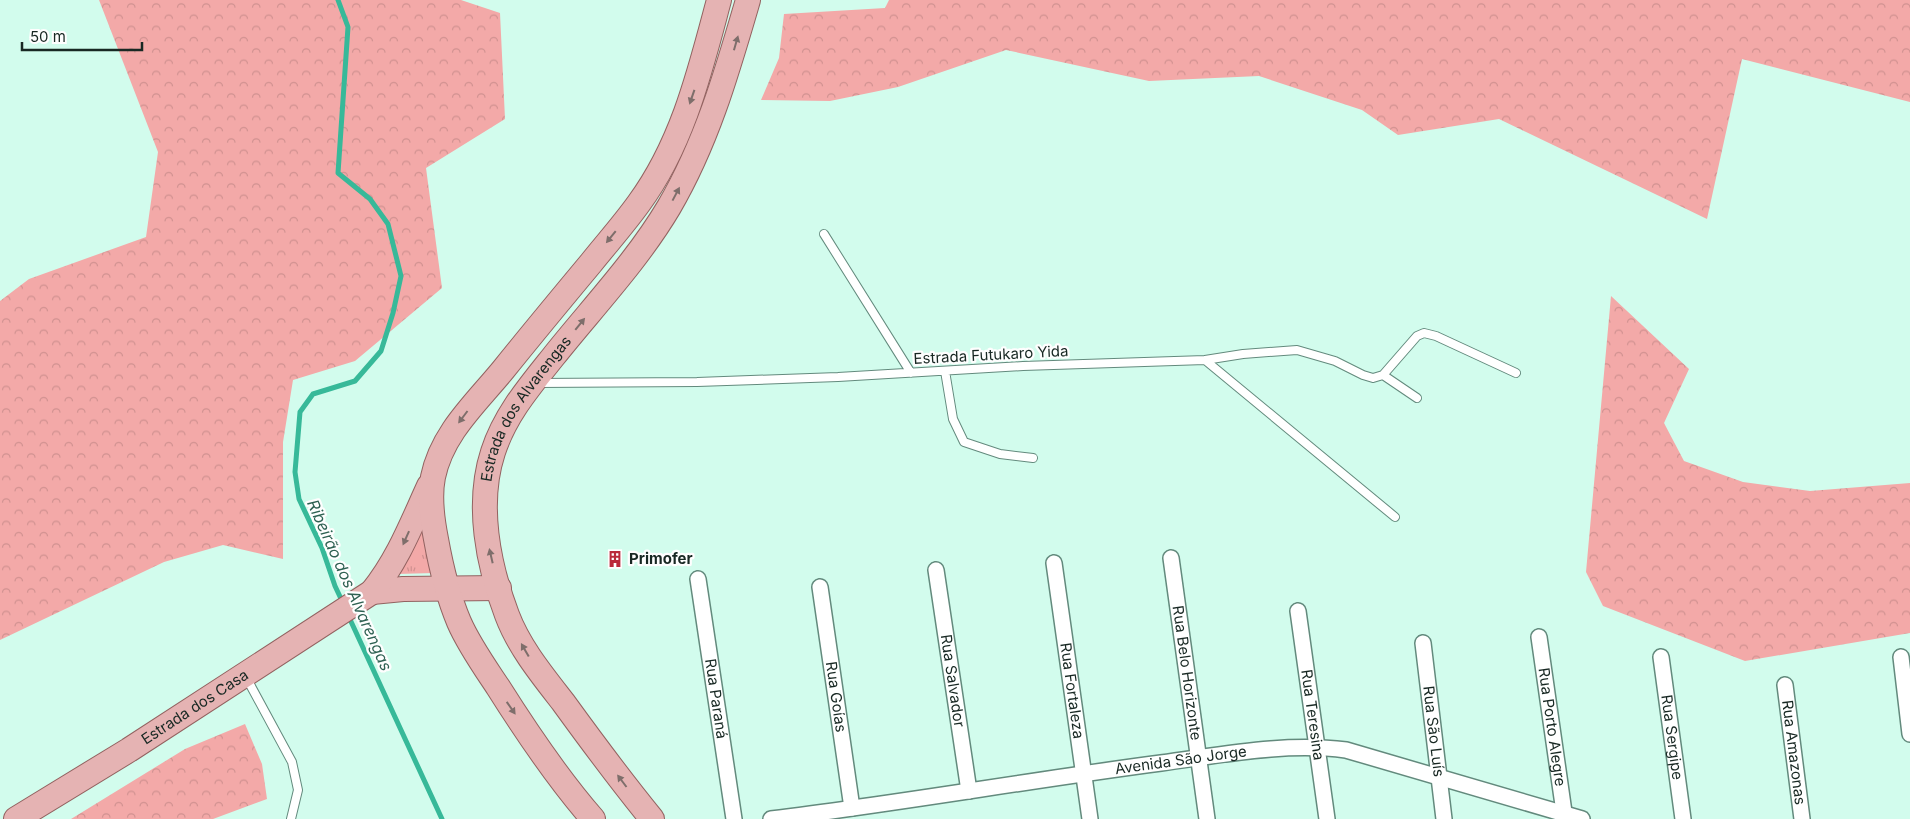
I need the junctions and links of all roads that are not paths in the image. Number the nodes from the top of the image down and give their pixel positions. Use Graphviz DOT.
graph roads {
  1 [pos="719,0"];
  2 [pos="748,0"];
  3 [pos="824,234"];
  4 [pos="1205,360"];
  5 [pos="945,371"];
  6 [pos="911,373"];
  7 [pos="1516,373"];
  8 [pos="1383,375"];
  9 [pos="533,382"];
  10 [pos="1417,398"];
  11 [pos="1033,458"];
  12 [pos="432,478"];
  13 [pos="1395,517"];
  14 [pos="1171,558"];
  15 [pos="1054,562"];
  16 [pos="936,570"];
  17 [pos="698,579"];
  18 [pos="820,587"];
  19 [pos="448,588"];
  20 [pos="499,588"];
  21 [pos="403,589"];
  22 [pos="365,596"];
  23 [pos="1298,611"];
  24 [pos="459,622"];
  25 [pos="1539,637"];
  26 [pos="1423,644"];
  27 [pos="1662,657"];
  28 [pos="1901,657"];
  29 [pos="246,675"];
  30 [pos="1785,684"];
  31 [pos="1910,734"];
  32 [pos="1318,747"];
  33 [pos="539,748"];
  34 [pos="1198,758"];
  35 [pos="1084,774"];
  36 [pos="1439,777"];
  37 [pos="969,791"];
  38 [pos="852,808"];
  39 [pos="1564,817"];
  40 [pos="16,819"];
  41 [pos="291,819"];
  42 [pos="572,819"];
  43 [pos="593,819"];
  44 [pos="652,819"];
  45 [pos="734,819"];
  46 [pos="771,819"];
  47 [pos="1090,819"];
  48 [pos="1207,819"];
  49 [pos="1327,819"];
  50 [pos="1444,819"];
  51 [pos="1582,819"];
  52 [pos="1683,819"];
  53 [pos="1802,819"];
  1 -- 12 [label="main road, Estrada dos Alvarengas, one-way"];
  9 -- 2 [label="main road, Estrada dos Alvarengas, one-way"];
  3 -- 6 [label="lane"];
  4 -- 5 [label="lane, Estrada Futukaro Yida"];
  4 -- 8 [label="lane, Estrada Futukaro Yida"];
  4 -- 13 [label="lane"];
  5 -- 6 [label="lane, Estrada Futukaro Yida"];
  5 -- 11 [label="lane"];
  6 -- 9 [label="lane, Estrada Futukaro Yida"];
  7 -- 8 [label="lane"];
  8 -- 10 [label="lane"];
  20 -- 9 [label="main road, Estrada dos Alvarengas, one-way"];
  12 -- 19 [label="main road, Estrada dos Alvarengas"];
  12 -- 22 [label="main road, one-way"];
  14 -- 34 [label="street, Rua Belo Horizonte"];
  15 -- 35 [label="street, Rua Fortaleza"];
  16 -- 37 [label="street, Rua Salvador"];
  17 -- 45 [label="street, Rua Paraná"];
  18 -- 38 [label="street, Rua Goías"];
  19 -- 20 [label="main road"];
  19 -- 21 [label="main road"];
  19 -- 24 [label="main road, Estrada dos Alvarengas"];
  44 -- 20 [label="main road, Estrada dos Alvarengas, one-way"];
  21 -- 22 [label="main road"];
  21 -- 24 [label="main road"];
  22 -- 29 [label="main road, Estrada dos Casa"];
  23 -- 32 [label="street, Rua Teresina"];
  24 -- 33 [label="main road, Estrada dos Alvarengas, one-way"];
  25 -- 39 [label="street, Rua Porto Alegre"];
  26 -- 36 [label="street, Rua São Luís"];
  27 -- 52 [label="street, Rua Sergipe"];
  28 -- 31 [label="street"];
  29 -- 40 [label="main road, Estrada dos Casa"];
  29 -- 41 [label="lane"];
  30 -- 53 [label="street, Rua Amazonas"];
  32 -- 34 [label="street, Avenida São Jorge"];
  32 -- 36 [label="street, Avenida São Jorge"];
  32 -- 49 [label="street, Rua Teresina"];
  33 -- 42 [label="main road"];
  33 -- 43 [label="main road, Estrada dos Alvarengas"];
  34 -- 35 [label="street, Avenida São Jorge"];
  34 -- 48 [label="street, Rua Belo Horizonte"];
  35 -- 37 [label="street, Avenida São Jorge"];
  35 -- 47 [label="street, Rua Fortaleza"];
  36 -- 39 [label="street, Avenida São Jorge"];
  36 -- 50 [label="street, Rua São Luís"];
  37 -- 38 [label="street, Avenida São Jorge"];
  38 -- 46 [label="street, Avenida São Jorge"];
  39 -- 51 [label="street, Avenida São Jorge"];
}
